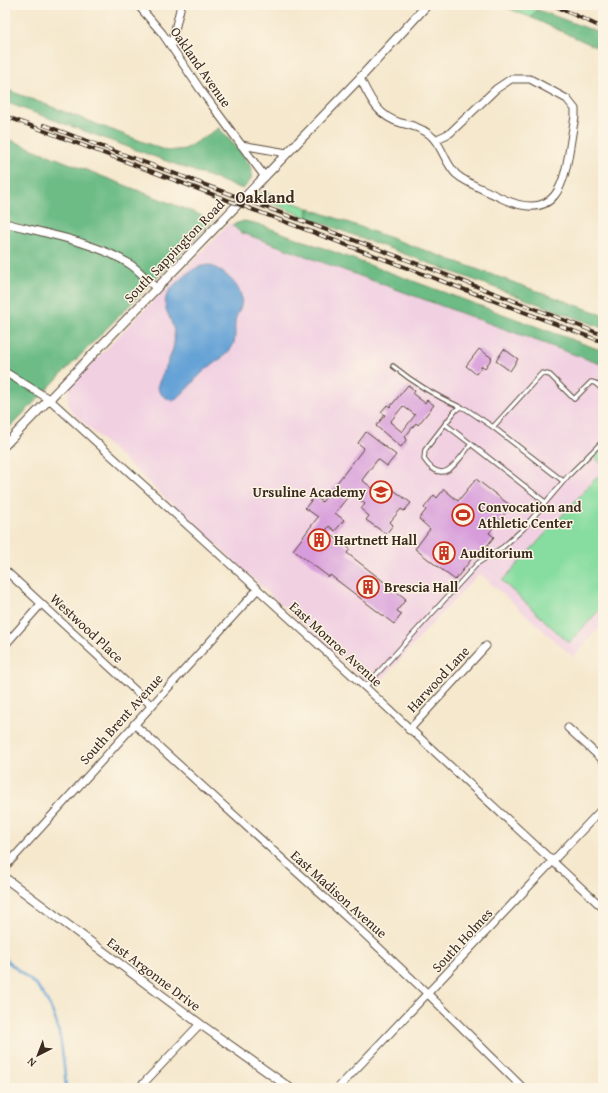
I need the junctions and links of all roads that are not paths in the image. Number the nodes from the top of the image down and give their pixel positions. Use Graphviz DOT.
graph roads {
  1 [pos="138,5"];
  2 [pos="182,5"];
  3 [pos="427,5"];
  4 [pos="171,46"];
  5 [pos="360,78"];
  6 [pos="435,140"];
  7 [pos="241,145"];
  8 [pos="287,154"];
  9 [pos="265,177"];
  10 [pos="5,223"];
  11 [pos="156,288"];
  12 [pos="393,366"];
  13 [pos="5,372"];
  14 [pos="603,390"];
  15 [pos="49,399"];
  16 [pos="460,407"];
  17 [pos="445,424"];
  18 [pos="493,427"];
  19 [pos="603,441"];
  20 [pos="471,444"];
  21 [pos="5,445"];
  22 [pos="564,481"];
  23 [pos="545,502"];
  24 [pos="5,570"];
  25 [pos="257,590"];
  26 [pos="41,604"];
  27 [pos="5,644"];
  28 [pos="486,646"];
  29 [pos="365,687"];
  30 [pos="152,705"];
  31 [pos="134,724"];
  32 [pos="568,728"];
  33 [pos="409,730"];
  34 [pos="603,760"];
  35 [pos="603,808"];
  36 [pos="554,861"];
  37 [pos="5,867"];
  38 [pos="5,878"];
  39 [pos="603,908"];
  40 [pos="428,994"];
  41 [pos="200,1024"];
  42 [pos="139,1088"];
  43 [pos="290,1088"];
  44 [pos="338,1088"];
  45 [pos="523,1088"];
  1 -- 4 [label="street, Oakland Avenue"];
  2 -- 4 [label="street"];
  3 -- 5 [label="street, South Sappington Road"];
  4 -- 7 [label="street, Oakland Avenue"];
  5 -- 6 [label="street"];
  5 -- 8 [label="street, South Sappington Road"];
  6 -- 6 [label="street"];
  7 -- 8 [label="street"];
  7 -- 9 [label="street, Oakland Avenue"];
  8 -- 9 [label="street, South Sappington Road"];
  9 -- 11 [label="street, South Sappington Road"];
  10 -- 11 [label="street"];
  11 -- 15 [label="street, South Sappington Road"];
  12 -- 16 [label="lane"];
  13 -- 15 [label="street, East Monroe Avenue"];
  14 -- 18 [label="lane"];
  15 -- 21 [label="street, South Sappington Road"];
  15 -- 25 [label="street, East Monroe Avenue"];
  16 -- 17 [label="lane"];
  16 -- 18 [label="lane"];
  17 -- 20 [label="lane"];
  17 -- 20 [label="lane"];
  18 -- 22 [label="lane"];
  19 -- 22 [label="lane"];
  20 -- 23 [label="lane"];
  22 -- 23 [label="lane"];
  23 -- 29 [label="lane"];
  24 -- 26 [label="street, Westwood Place"];
  25 -- 29 [label="street, East Monroe Avenue"];
  25 -- 30 [label="street, South Brent Avenue"];
  26 -- 27 [label="street"];
  26 -- 30 [label="street, Westwood Place"];
  28 -- 33 [label="street, Harwood Lane"];
  29 -- 33 [label="street, East Monroe Avenue"];
  30 -- 31 [label="street, South Brent Avenue"];
  31 -- 37 [label="street, South Brent Avenue"];
  31 -- 40 [label="street, East Madison Avenue"];
  32 -- 34 [label="street"];
  33 -- 36 [label="street, East Monroe Avenue"];
  35 -- 36 [label="street, South Holmes"];
  36 -- 39 [label="street, East Monroe Avenue"];
  36 -- 40 [label="street, South Holmes"];
  38 -- 41 [label="street, East Argonne Drive"];
  40 -- 44 [label="street, South Holmes"];
  40 -- 45 [label="street, East Madison Avenue"];
  41 -- 42 [label="street"];
  41 -- 43 [label="street, East Argonne Drive"];
}
